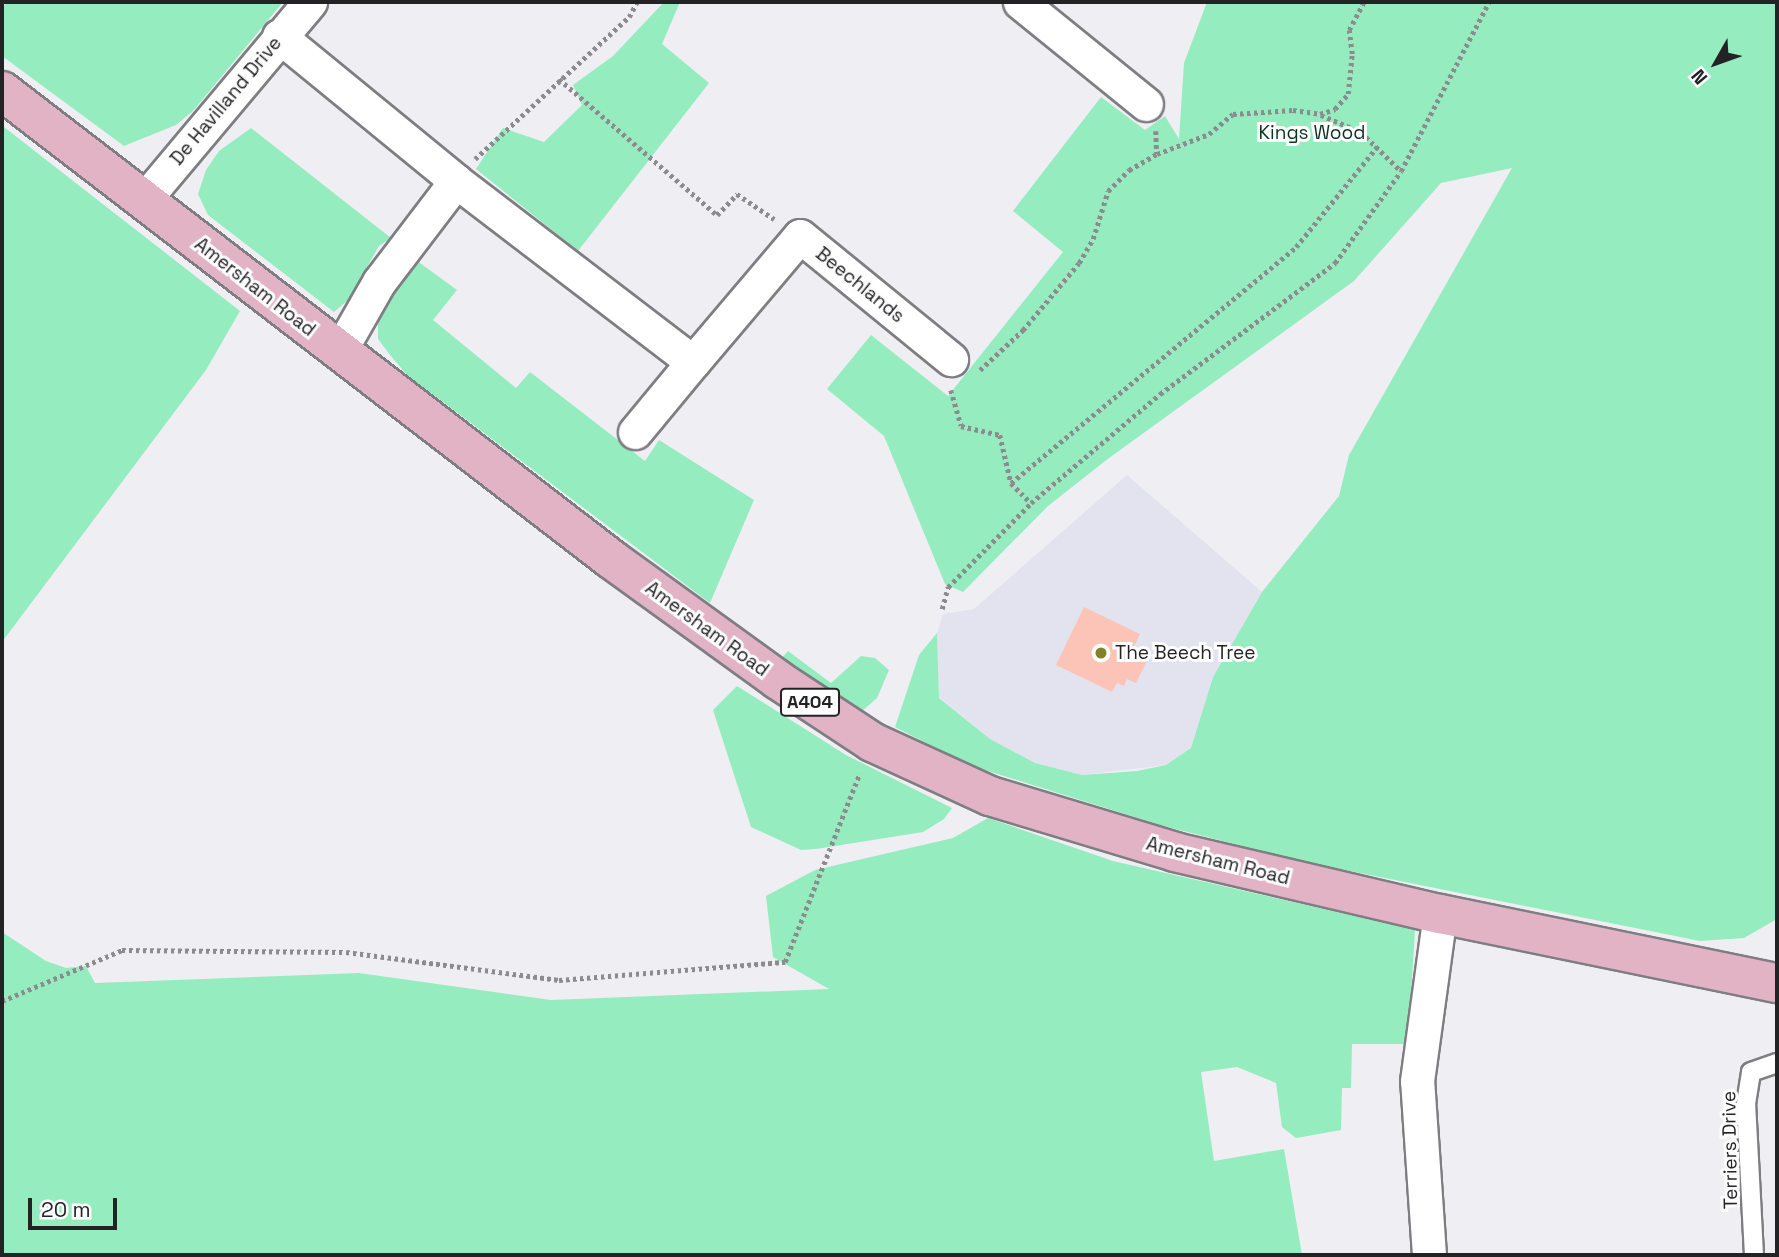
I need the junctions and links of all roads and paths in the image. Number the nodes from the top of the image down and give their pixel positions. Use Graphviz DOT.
graph roads {
  1 [pos="310,2"];
  2 [pos="637,2"];
  3 [pos="1364,2"];
  4 [pos="1489,2"];
  5 [pos="1032,5"];
  6 [pos="279,36"];
  7 [pos="559,79"];
  8 [pos="2,91"];
  9 [pos="1146,104"];
  10 [pos="1320,114"];
  11 [pos="1377,147"];
  12 [pos="1401,171"];
  13 [pos="456,181"];
  14 [pos="143,201"];
  15 [pos="800,236"];
  16 [pos="339,352"];
  17 [pos="693,362"];
  18 [pos="961,375"];
  19 [pos="951,396"];
  20 [pos="635,432"];
  21 [pos="1011,483"];
  22 [pos="1031,503"];
  23 [pos="942,609"];
  24 [pos="872,742"];
  25 [pos="1440,914"];
  26 [pos="1777,982"];
  27 [pos="2,1001"];
  28 [pos="1777,1062"];
  29 [pos="1429,1255"];
  30 [pos="1754,1255"];
  1 -- 6 [label="street, De Havilland Drive"];
  2 -- 7 [label="path"];
  3 -- 10 [label="path"];
  4 -- 12 [label="path"];
  5 -- 9 [label="street"];
  6 -- 13 [label="street"];
  6 -- 14 [label="street, De Havilland Drive"];
  7 -- 13 [label="path"];
  7 -- 15 [label="path"];
  8 -- 14 [label="main road, Amersham Road / A404"];
  10 -- 11 [label="path"];
  10 -- 18 [label="path"];
  11 -- 12 [label="path"];
  11 -- 21 [label="path"];
  12 -- 22 [label="path"];
  13 -- 16 [label="street"];
  13 -- 17 [label="street"];
  14 -- 16 [label="main road, Amersham Road / A404"];
  15 -- 17 [label="street, Beechlands"];
  15 -- 18 [label="street, Beechlands"];
  16 -- 24 [label="main road, Amersham Road / A404"];
  17 -- 20 [label="street, Beechlands"];
  18 -- 19 [label="path"];
  18 -- 19 [label="path"];
  19 -- 21 [label="path"];
  21 -- 22 [label="path"];
  22 -- 23 [label="path"];
  24 -- 25 [label="main road, Amersham Road / A404"];
  24 -- 27 [label="path"];
  25 -- 26 [label="main road, Amersham Road / A404"];
  25 -- 29 [label="street"];
  28 -- 30 [label="lane, Terriers Drive"];
}
